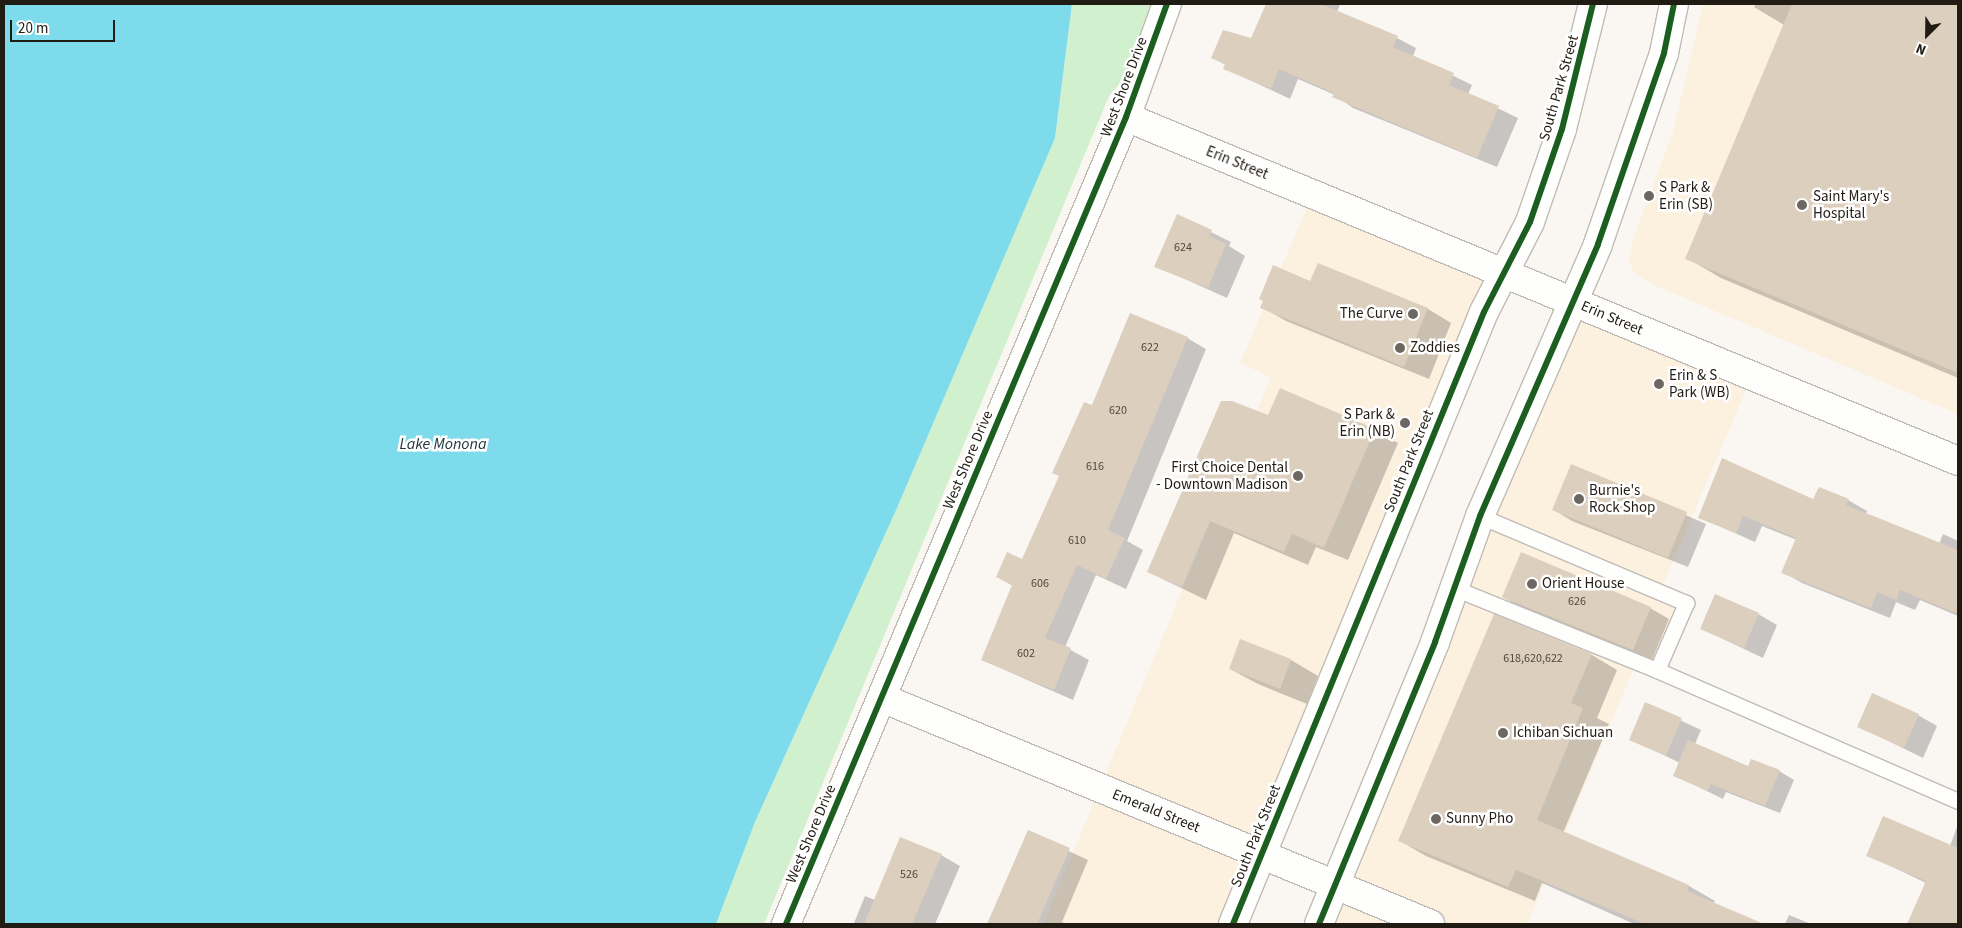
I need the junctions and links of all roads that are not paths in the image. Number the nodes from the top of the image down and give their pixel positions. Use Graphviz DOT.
graph roads {
  1 [pos="1167,4"];
  2 [pos="1593,4"];
  3 [pos="1674,4"];
  4 [pos="1126,117"];
  5 [pos="1506,273"];
  6 [pos="1573,301"];
  7 [pos="1958,461"];
  8 [pos="1480,516"];
  9 [pos="1454,588"];
  10 [pos="1657,670"];
  11 [pos="882,698"];
  12 [pos="1958,801"];
  13 [pos="1261,855"];
  14 [pos="1335,885"];
  15 [pos="786,924"];
  16 [pos="1234,924"];
  17 [pos="1319,924"];
  18 [pos="1430,924"];
  1 -- 4 [label="street, West Shore Drive"];
  2 -- 5 [label="street, South Park Street"];
  3 -- 6 [label="street"];
  4 -- 5 [label="street, Erin Street"];
  4 -- 11 [label="street, West Shore Drive"];
  5 -- 6 [label="street, Erin Street"];
  5 -- 13 [label="street, South Park Street"];
  6 -- 7 [label="street, Erin Street"];
  6 -- 8 [label="street"];
  8 -- 9 [label="street"];
  8 -- 10 [label="lane"];
  9 -- 10 [label="lane"];
  9 -- 14 [label="street"];
  10 -- 12 [label="lane"];
  11 -- 13 [label="street, Emerald Street"];
  11 -- 15 [label="street, West Shore Drive"];
  13 -- 14 [label="street, Emerald Street"];
  13 -- 16 [label="street, South Park Street"];
  14 -- 17 [label="street"];
  14 -- 18 [label="street, Emerald Street"];
}
